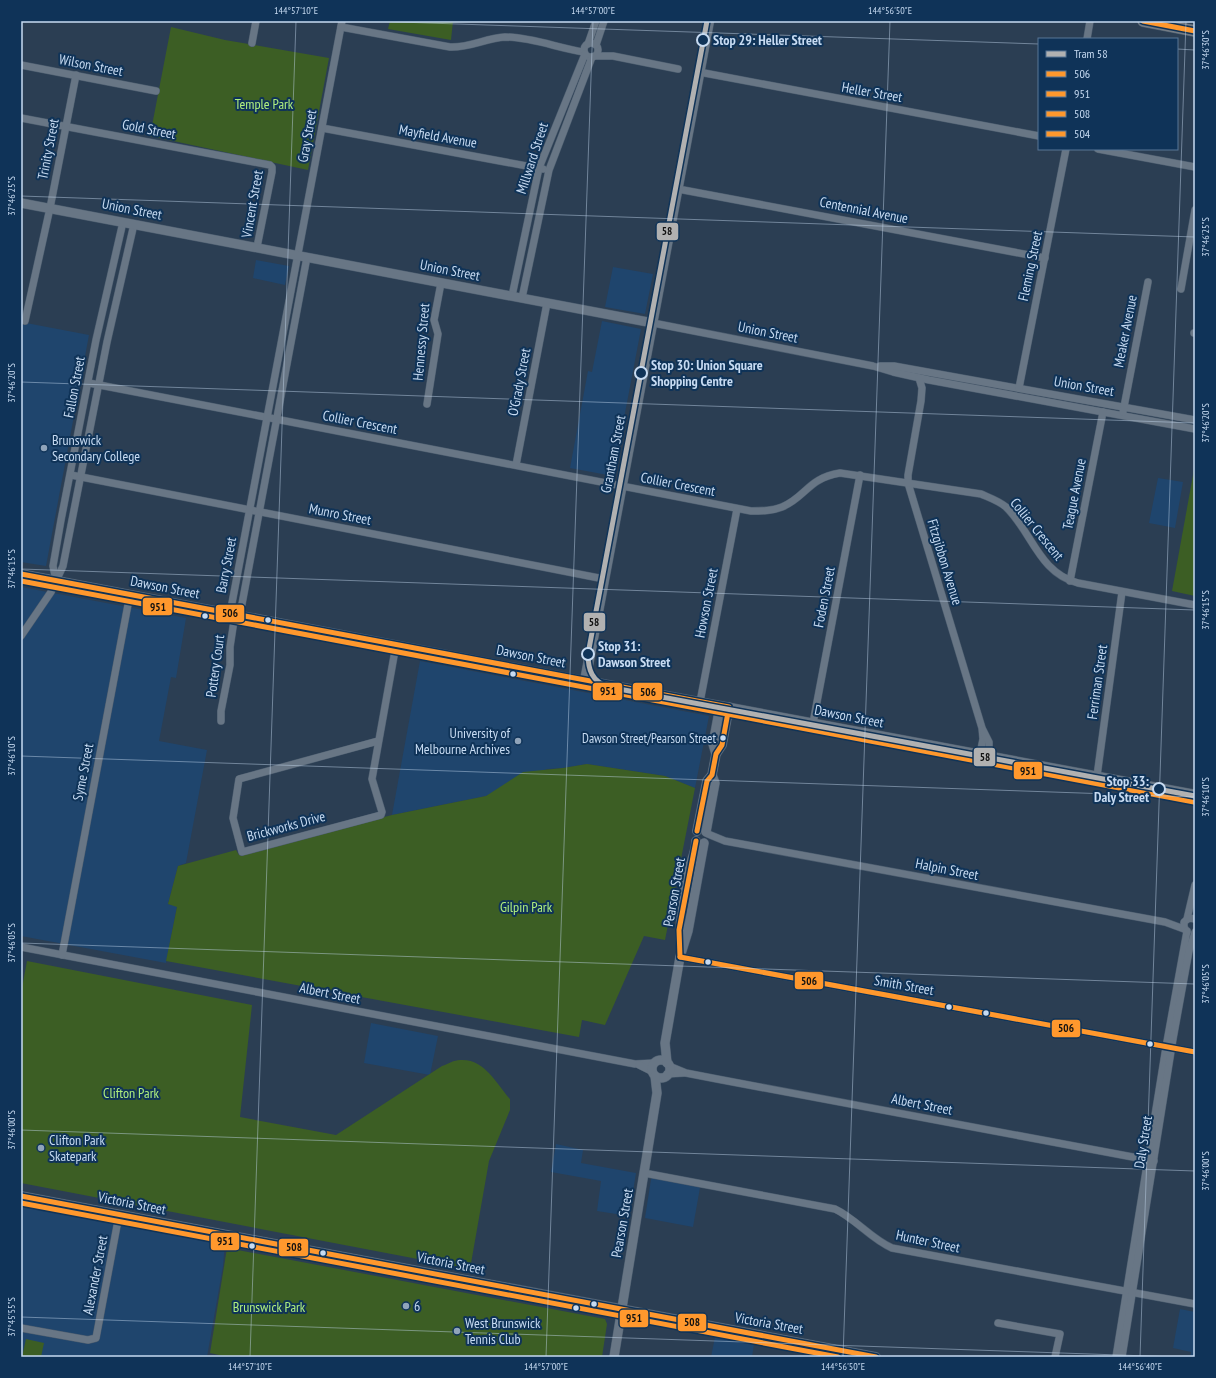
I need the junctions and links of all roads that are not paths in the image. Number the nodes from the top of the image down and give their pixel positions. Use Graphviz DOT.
graph roads {
  1 [pos="256,21"];
  2 [pos="596,21"];
  3 [pos="604,21"];
  4 [pos="709,21"];
  5 [pos="1090,21"];
  6 [pos="1143,21"];
  7 [pos="341,24"];
  8 [pos="1195,31"];
  9 [pos="1087,38"];
  10 [pos="252,43"];
  11 [pos="585,49"];
  12 [pos="595,52"];
  13 [pos="21,65"];
  14 [pos="678,69"];
  15 [pos="699,72"];
  16 [pos="76,75"];
  17 [pos="156,91"];
  18 [pos="21,118"];
  19 [pos="66,126"];
  20 [pos="322,128"];
  21 [pos="1038,136"];
  22 [pos="1066,150"];
  23 [pos="1103,150"];
  24 [pos="271,166"];
  25 [pos="1195,167"];
  26 [pos="539,168"];
  27 [pos="549,170"];
  28 [pos="678,189"];
  29 [pos="21,203"];
  30 [pos="50,208"];
  31 [pos="1195,210"];
  32 [pos="123,222"];
  33 [pos="134,224"];
  34 [pos="257,247"];
  35 [pos="303,257"];
  36 [pos="1045,258"];
  37 [pos="1148,282"];
  38 [pos="441,283"];
  39 [pos="1181,289"];
  40 [pos="512,296"];
  41 [pos="522,298"];
  42 [pos="547,303"];
  43 [pos="25,321"];
  44 [pos="653,323"];
  45 [pos="873,366"];
  46 [pos="919,378"];
  47 [pos="929,380"];
  48 [pos="89,383"];
  49 [pos="98,385"];
  50 [pos="1018,388"];
  51 [pos="922,401"];
  52 [pos="427,404"];
  53 [pos="1124,408"];
  54 [pos="1103,412"];
  55 [pos="1122,416"];
  56 [pos="268,417"];
  57 [pos="277,419"];
  58 [pos="1195,420"];
  59 [pos="1195,429"];
  60 [pos="516,465"];
  61 [pos="71,475"];
  62 [pos="860,475"];
  63 [pos="80,477"];
  64 [pos="908,483"];
  65 [pos="622,486"];
  66 [pos="737,509"];
  67 [pos="250,510"];
  68 [pos="260,512"];
  69 [pos="21,574"];
  70 [pos="604,579"];
  71 [pos="56,580"];
  72 [pos="1070,581"];
  73 [pos="1122,592"];
  74 [pos="130,594"];
  75 [pos="1195,605"];
  76 [pos="235,614"];
  77 [pos="21,636"];
  78 [pos="396,645"];
  79 [pos="585,681"];
  80 [pos="700,702"];
  81 [pos="725,706"];
  82 [pos="221,721"];
  83 [pos="813,723"];
  84 [pos="378,741"];
  85 [pos="984,755"];
  86 [pos="1097,776"];
  87 [pos="1195,795"];
  88 [pos="703,837"];
  89 [pos="1195,885"];
  90 [pos="1195,919"];
  91 [pos="1186,920"];
  92 [pos="1165,922"];
  93 [pos="1185,930"];
  94 [pos="1195,932"];
  95 [pos="21,947"];
  96 [pos="680,953"];
  97 [pos="62,955"];
  98 [pos="1169,1048"];
  99 [pos="1195,1052"];
  100 [pos="661,1069"];
  101 [pos="1151,1161"];
  102 [pos="644,1173"];
  103 [pos="21,1196"];
  104 [pos="119,1215"];
  105 [pos="1129,1292"];
  106 [pos="1195,1304"];
  107 [pos="622,1310"];
  108 [pos="998,1323"];
  109 [pos="21,1328"];
  110 [pos="614,1357"];
  111 [pos="876,1357"];
  112 [pos="1056,1357"];
  113 [pos="1116,1357"];
  114 [pos="1122,1357"];
  1 -- 10 [label="street"];
  2 -- 11 [label="street, Millward Street"];
  3 -- 12 [label="street, Millward Street"];
  4 -- 15 [label="main road, Grantham Street"];
  5 -- 9 [label="street"];
  6 -- 8 [label="main road"];
  7 -- 11 [label="street"];
  7 -- 20 [label="street, Gray Street"];
  11 -- 12 [label="street"];
  11 -- 12 [label="street"];
  11 -- 26 [label="street, Millward Street"];
  12 -- 14 [label="street"];
  12 -- 27 [label="street, Millward Street"];
  13 -- 16 [label="street, Wilson Street"];
  15 -- 21 [label="street, Heller Street"];
  15 -- 28 [label="main road, Grantham Street"];
  16 -- 17 [label="street, Wilson Street"];
  16 -- 19 [label="street, Trinity Street"];
  18 -- 19 [label="street, Gold Street"];
  19 -- 24 [label="street, Gold Street"];
  19 -- 30 [label="street, Trinity Street"];
  20 -- 26 [label="street, Mayfield Avenue"];
  20 -- 35 [label="street, Gray Street"];
  22 -- 36 [label="street, Fleming Street"];
  23 -- 25 [label="street"];
  24 -- 34 [label="street, Vincent Street"];
  26 -- 27 [label="street, Mayfield Avenue"];
  26 -- 40 [label="street, Millward Street"];
  27 -- 41 [label="street, Millward Street"];
  28 -- 36 [label="street, Centennial Avenue"];
  28 -- 44 [label="main road, Grantham Street"];
  29 -- 30 [label="street, Union Street"];
  30 -- 32 [label="street, Union Street"];
  30 -- 43 [label="street, Trinity Street"];
  31 -- 39 [label="street"];
  32 -- 33 [label="street, Union Street"];
  32 -- 48 [label="street, Fallon Street"];
  33 -- 34 [label="street, Union Street"];
  33 -- 49 [label="street, Fallon Street"];
  34 -- 35 [label="street, Union Street"];
  35 -- 38 [label="street, Union Street"];
  35 -- 56 [label="street, Barry Street"];
  35 -- 57 [label="street, Barry Street"];
  36 -- 50 [label="street, Fleming Street"];
  37 -- 53 [label="street, Meaker Avenue"];
  38 -- 40 [label="street, Union Street"];
  38 -- 52 [label="street, Hennessy Street"];
  40 -- 41 [label="street, Union Street"];
  41 -- 42 [label="street, Union Street"];
  42 -- 44 [label="street, Union Street"];
  42 -- 60 [label="street, O'Grady Street"];
  44 -- 45 [label="street, Union Street"];
  44 -- 65 [label="main road, Grantham Street"];
  45 -- 46 [label="street, Union Street"];
  45 -- 50 [label="street, Union Street"];
  46 -- 47 [label="street, Union Street"];
  46 -- 51 [label="street, Fitzgibbon Avenue"];
  47 -- 51 [label="street, Fitzgibbon Avenue"];
  47 -- 54 [label="street, Union Street"];
  48 -- 49 [label="street, Collier Crescent"];
  48 -- 61 [label="street, Fallon Street"];
  49 -- 56 [label="street, Collier Crescent"];
  49 -- 63 [label="street, Fallon Street"];
  50 -- 53 [label="street, Union Street"];
  51 -- 64 [label="street, Fitzgibbon Avenue"];
  53 -- 55 [label="street, Union Street"];
  53 -- 58 [label="street, Union Street"];
  54 -- 55 [label="street, Union Street"];
  54 -- 72 [label="street, Teague Avenue"];
  55 -- 59 [label="street, Union Street"];
  56 -- 57 [label="street, Collier Crescent"];
  56 -- 67 [label="street, Barry Street"];
  57 -- 60 [label="street, Collier Crescent"];
  57 -- 68 [label="street, Barry Street"];
  60 -- 65 [label="street, Collier Crescent"];
  61 -- 63 [label="street, Munro Street"];
  61 -- 71 [label="street, Fallon Street"];
  62 -- 64 [label="street, Collier Crescent"];
  62 -- 66 [label="street, Collier Crescent"];
  62 -- 83 [label="street, Foden Street"];
  63 -- 67 [label="street, Munro Street"];
  63 -- 71 [label="street, Fallon Street"];
  64 -- 72 [label="street, Collier Crescent"];
  64 -- 85 [label="street, Fitzgibbon Avenue"];
  65 -- 66 [label="street, Collier Crescent"];
  65 -- 70 [label="main road, Grantham Street"];
  66 -- 80 [label="street, Howson Street"];
  67 -- 68 [label="street, Munro Street"];
  67 -- 76 [label="street, Barry Street"];
  68 -- 70 [label="street, Munro Street"];
  68 -- 76 [label="street, Barry Street"];
  69 -- 71 [label="street, Dawson Street"];
  70 -- 79 [label="main road, Grantham Street"];
  71 -- 74 [label="street, Dawson Street"];
  71 -- 77 [label="street, Fallon Street"];
  72 -- 73 [label="street, Collier Crescent"];
  73 -- 75 [label="street, Collier Crescent"];
  73 -- 86 [label="street, Ferriman Street"];
  74 -- 76 [label="street, Dawson Street"];
  74 -- 97 [label="street, Syme Street"];
  76 -- 78 [label="street, Dawson Street"];
  76 -- 82 [label="street, Pottery Court"];
  78 -- 79 [label="street, Dawson Street"];
  78 -- 84 [label="street, Brickworks Drive"];
  79 -- 80 [label="main road, Dawson Street"];
  80 -- 81 [label="main road, Dawson Street"];
  81 -- 83 [label="main road, Dawson Street"];
  81 -- 88 [label="street, Pearson Street"];
  83 -- 85 [label="main road, Dawson Street"];
  84 -- 84 [label="street, Brickworks Drive"];
  85 -- 86 [label="main road, Dawson Street"];
  86 -- 87 [label="main road, Dawson Street"];
  88 -- 92 [label="street, Halpin Street"];
  88 -- 96 [label="street, Pearson Street"];
  89 -- 91 [label="street"];
  90 -- 91 [label="street, Halpin Street"];
  91 -- 92 [label="street, Halpin Street"];
  91 -- 93 [label="street, Daly Street"];
  92 -- 93 [label="street, Halpin Street"];
  93 -- 94 [label="street, Halpin Street"];
  93 -- 98 [label="street, Daly Street"];
  94 -- 98 [label="street, Daly Street"];
  95 -- 97 [label="street, Albert Street"];
  96 -- 98 [label="street, Smith Street"];
  96 -- 100 [label="street, Pearson Street"];
  97 -- 100 [label="street, Albert Street"];
  98 -- 99 [label="street, Smith Street"];
  98 -- 101 [label="street, Daly Street"];
  100 -- 101 [label="street, Albert Street"];
  100 -- 102 [label="street, Pearson Street"];
  101 -- 105 [label="street, Daly Street"];
  102 -- 105 [label="street, Hunter Street"];
  102 -- 107 [label="street, Pearson Street"];
  103 -- 104 [label="street, Victoria Street"];
  104 -- 107 [label="street, Victoria Street"];
  104 -- 109 [label="street, Alexander Street"];
  105 -- 106 [label="street, Hunter Street"];
  105 -- 113 [label="street, Daly Street"];
  105 -- 114 [label="street, Daly Street"];
  107 -- 110 [label="street, Pearson Street"];
  107 -- 111 [label="street, Victoria Street"];
  108 -- 112 [label="street"];
}
